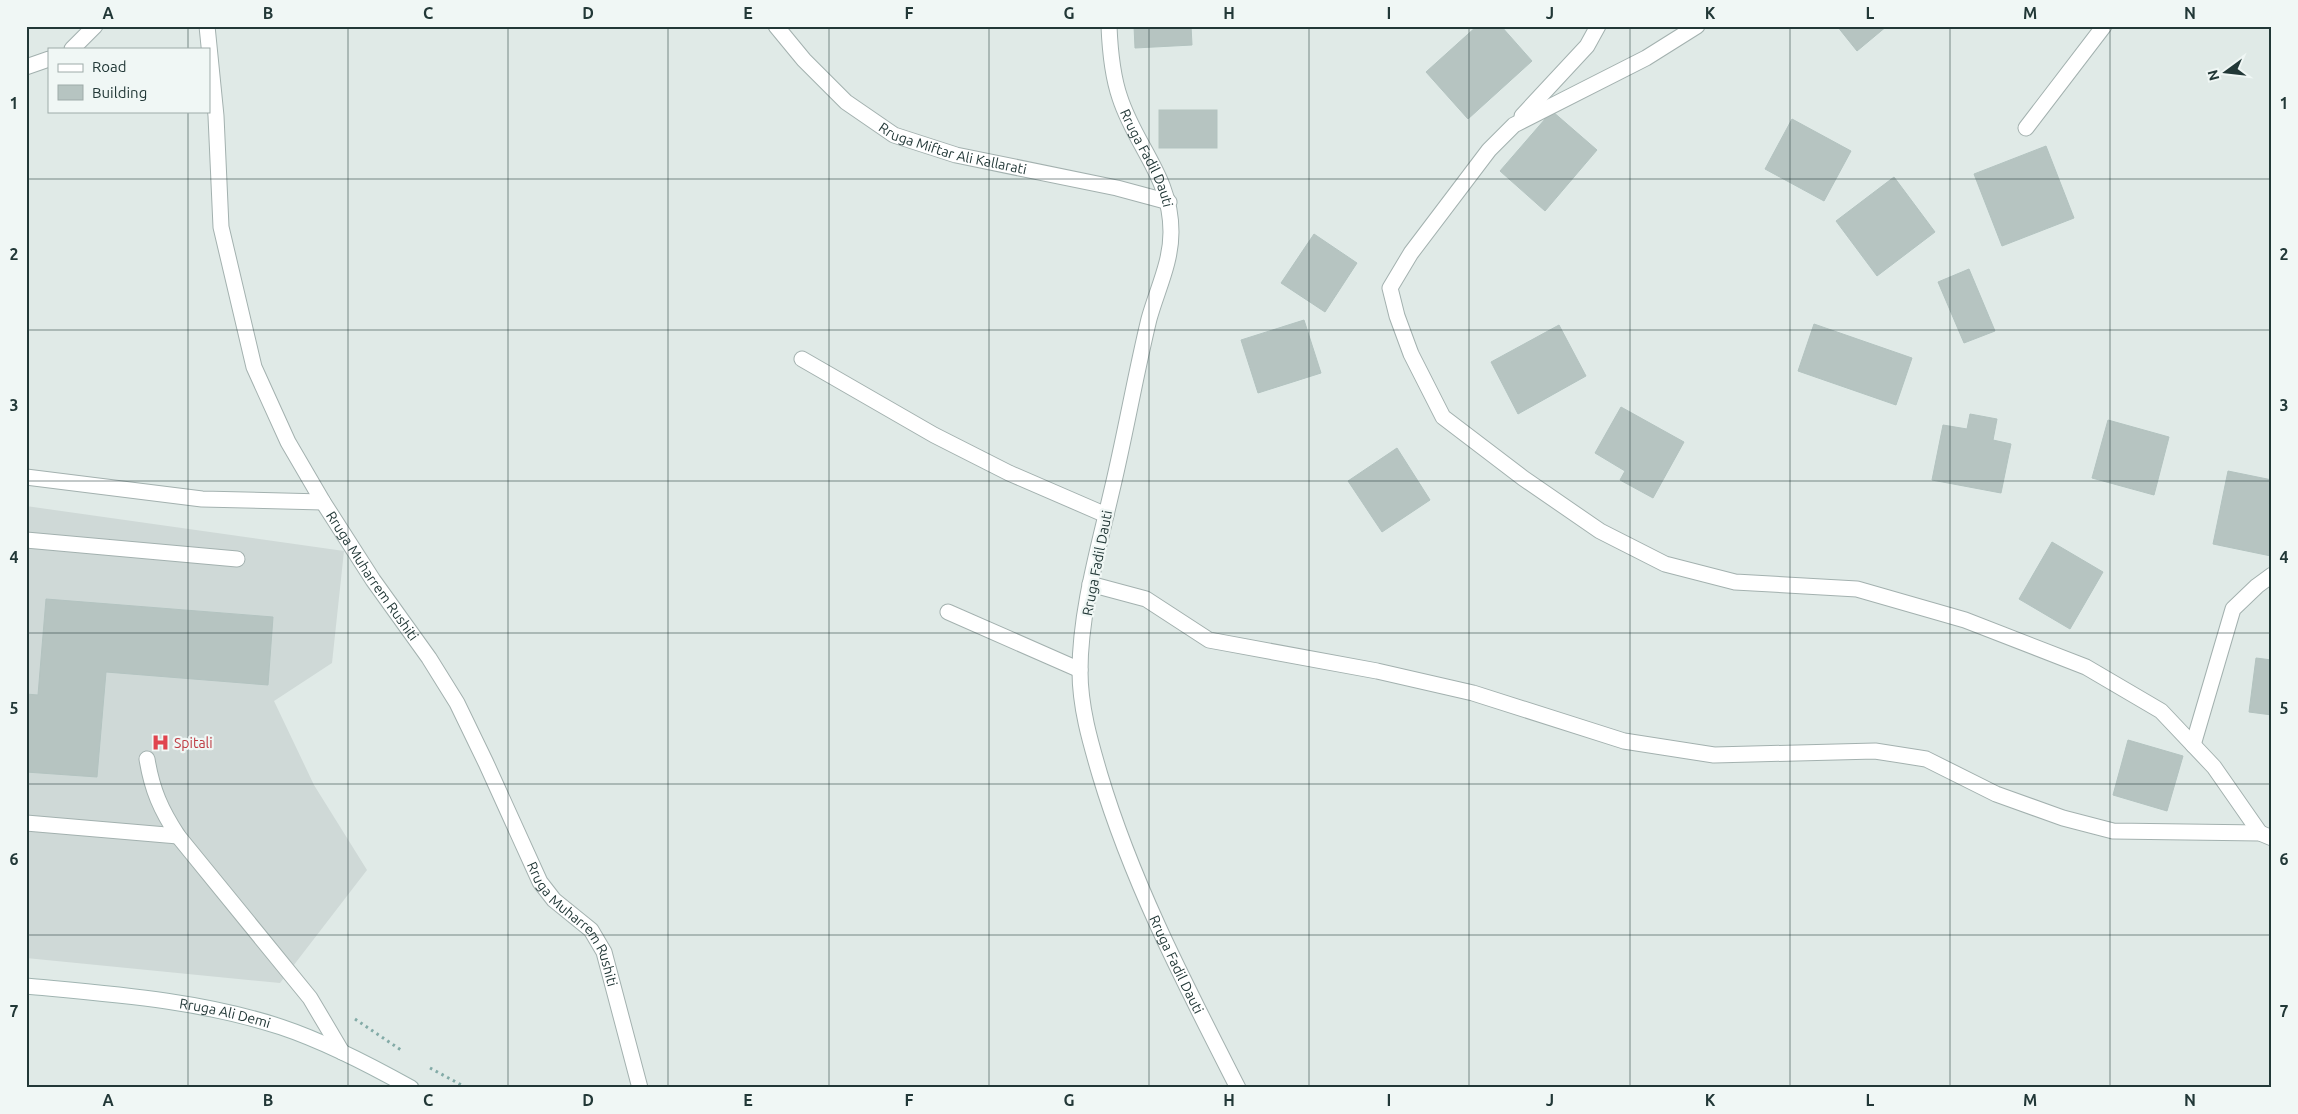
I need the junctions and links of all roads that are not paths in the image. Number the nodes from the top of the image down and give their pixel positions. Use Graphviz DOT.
graph roads {
  1 [pos="95,26"];
  2 [pos="207,26"];
  3 [pos="776,26"];
  4 [pos="1109,26"];
  5 [pos="1598,26"];
  6 [pos="1697,26"];
  7 [pos="2104,26"];
  8 [pos="73,48"];
  9 [pos="209,48"];
  10 [pos="210,56"];
  11 [pos="48,59"];
  12 [pos="26,67"];
  13 [pos="1514,125"];
  14 [pos="2026,128"];
  15 [pos="1169,202"];
  16 [pos="802,359"];
  17 [pos="26,477"];
  18 [pos="322,502"];
  19 [pos="1106,515"];
  20 [pos="26,540"];
  21 [pos="237,559"];
  22 [pos="2272,576"];
  23 [pos="1090,584"];
  24 [pos="948,612"];
  25 [pos="1080,670"];
  26 [pos="2193,745"];
  27 [pos="147,759"];
  28 [pos="26,823"];
  29 [pos="2266,835"];
  30 [pos="178,836"];
  31 [pos="26,986"];
  32 [pos="342,1052"];
  33 [pos="411,1088"];
  34 [pos="640,1088"];
  35 [pos="1238,1088"];
  1 -- 8 [label="street"];
  2 -- 9 [label="street, Rruga Muharrem Rushiti"];
  3 -- 15 [label="street, Rruga Miftar Ali Kallarati"];
  4 -- 15 [label="street, Rruga Fadil Dauti"];
  5 -- 13 [label="street"];
  6 -- 13 [label="street"];
  7 -- 14 [label="street"];
  10 -- 18 [label="street, Rruga Muharrem Rushiti"];
  11 -- 12 [label="street"];
  13 -- 26 [label="street"];
  15 -- 19 [label="street, Rruga Fadil Dauti"];
  16 -- 19 [label="street"];
  17 -- 18 [label="street"];
  18 -- 34 [label="street, Rruga Muharrem Rushiti"];
  19 -- 23 [label="street, Rruga Fadil Dauti"];
  20 -- 21 [label="street"];
  22 -- 26 [label="street"];
  23 -- 25 [label="street, Rruga Fadil Dauti"];
  23 -- 29 [label="street"];
  24 -- 25 [label="street"];
  25 -- 35 [label="street, Rruga Fadil Dauti"];
  26 -- 29 [label="street"];
  27 -- 30 [label="street"];
  28 -- 30 [label="street"];
  30 -- 32 [label="street"];
  31 -- 32 [label="street, Rruga Ali Demi"];
  32 -- 33 [label="street, Rruga Ali Demi"];
}
